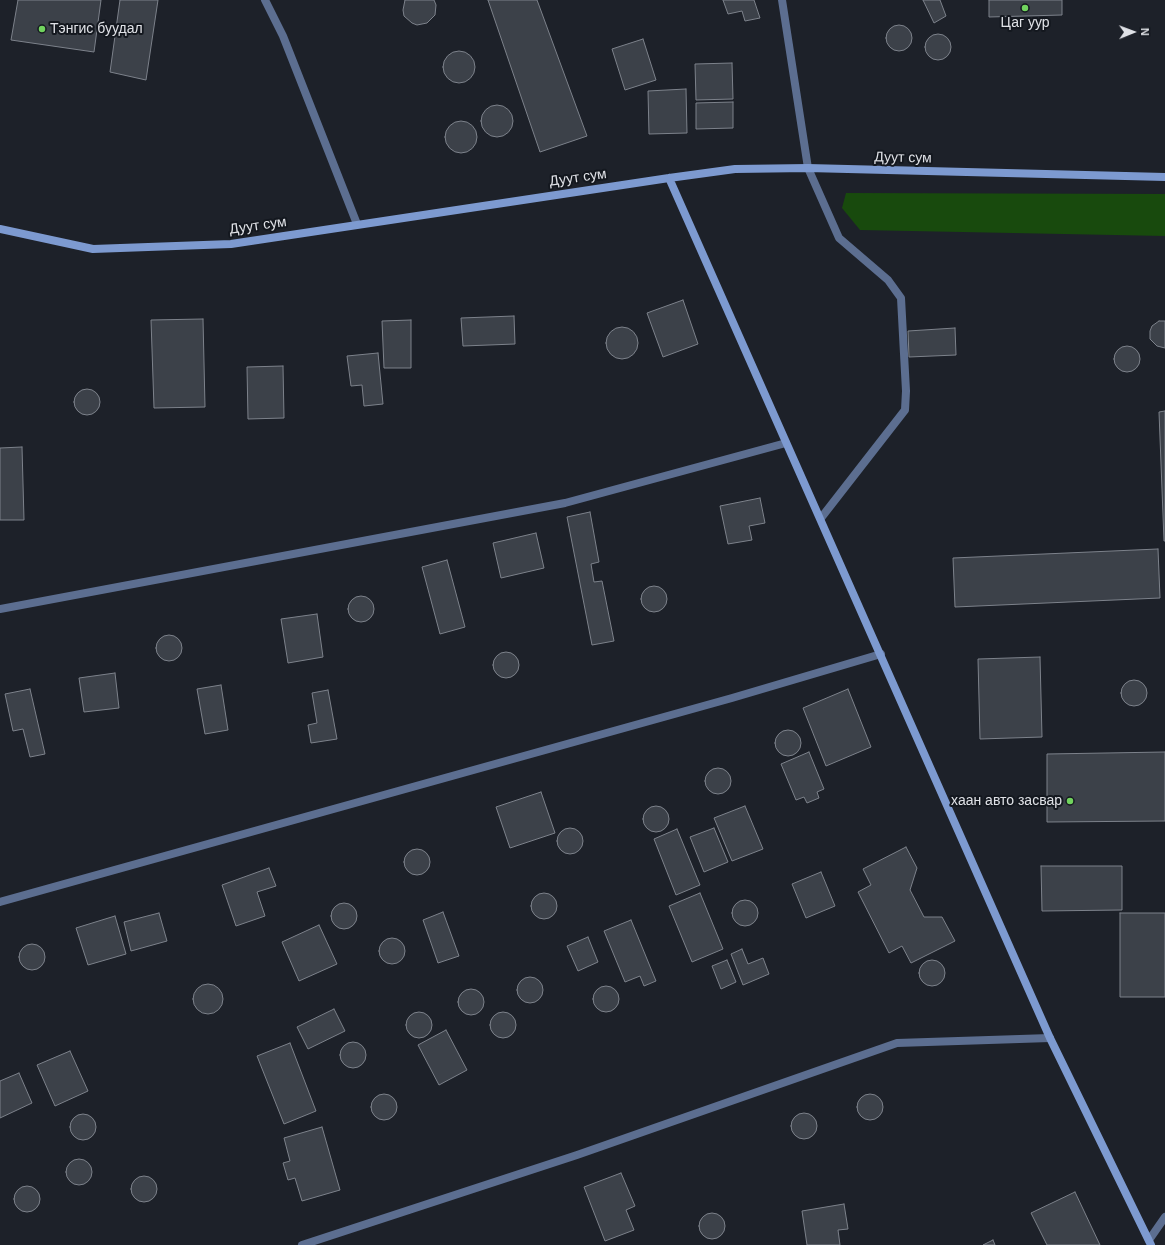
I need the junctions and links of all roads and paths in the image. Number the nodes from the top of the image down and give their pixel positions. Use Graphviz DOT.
graph roads {
  1 [pos="265,0"];
  2 [pos="782,0"];
  3 [pos="808,168"];
  4 [pos="1165,177"];
  5 [pos="669,178"];
  6 [pos="357,224"];
  7 [pos="0,230"];
  8 [pos="786,443"];
  9 [pos="821,518"];
  10 [pos="0,609"];
  11 [pos="881,654"];
  12 [pos="0,902"];
  13 [pos="1050,1038"];
  14 [pos="1165,1218"];
  15 [pos="1150,1242"];
  16 [pos="302,1245"];
  1 -- 6 [label="street"];
  2 -- 3 [label="street"];
  3 -- 4 [label="main road, Дуут сум"];
  3 -- 5 [label="main road, Дуут сум"];
  3 -- 9 [label="street"];
  5 -- 6 [label="main road, Дуут сум"];
  5 -- 8 [label="main road"];
  6 -- 7 [label="main road, Дуут сум"];
  8 -- 9 [label="main road"];
  8 -- 10 [label="street"];
  9 -- 11 [label="main road"];
  11 -- 12 [label="street"];
  11 -- 13 [label="main road"];
  13 -- 15 [label="main road"];
  13 -- 16 [label="street"];
  14 -- 15 [label="street"];
}
